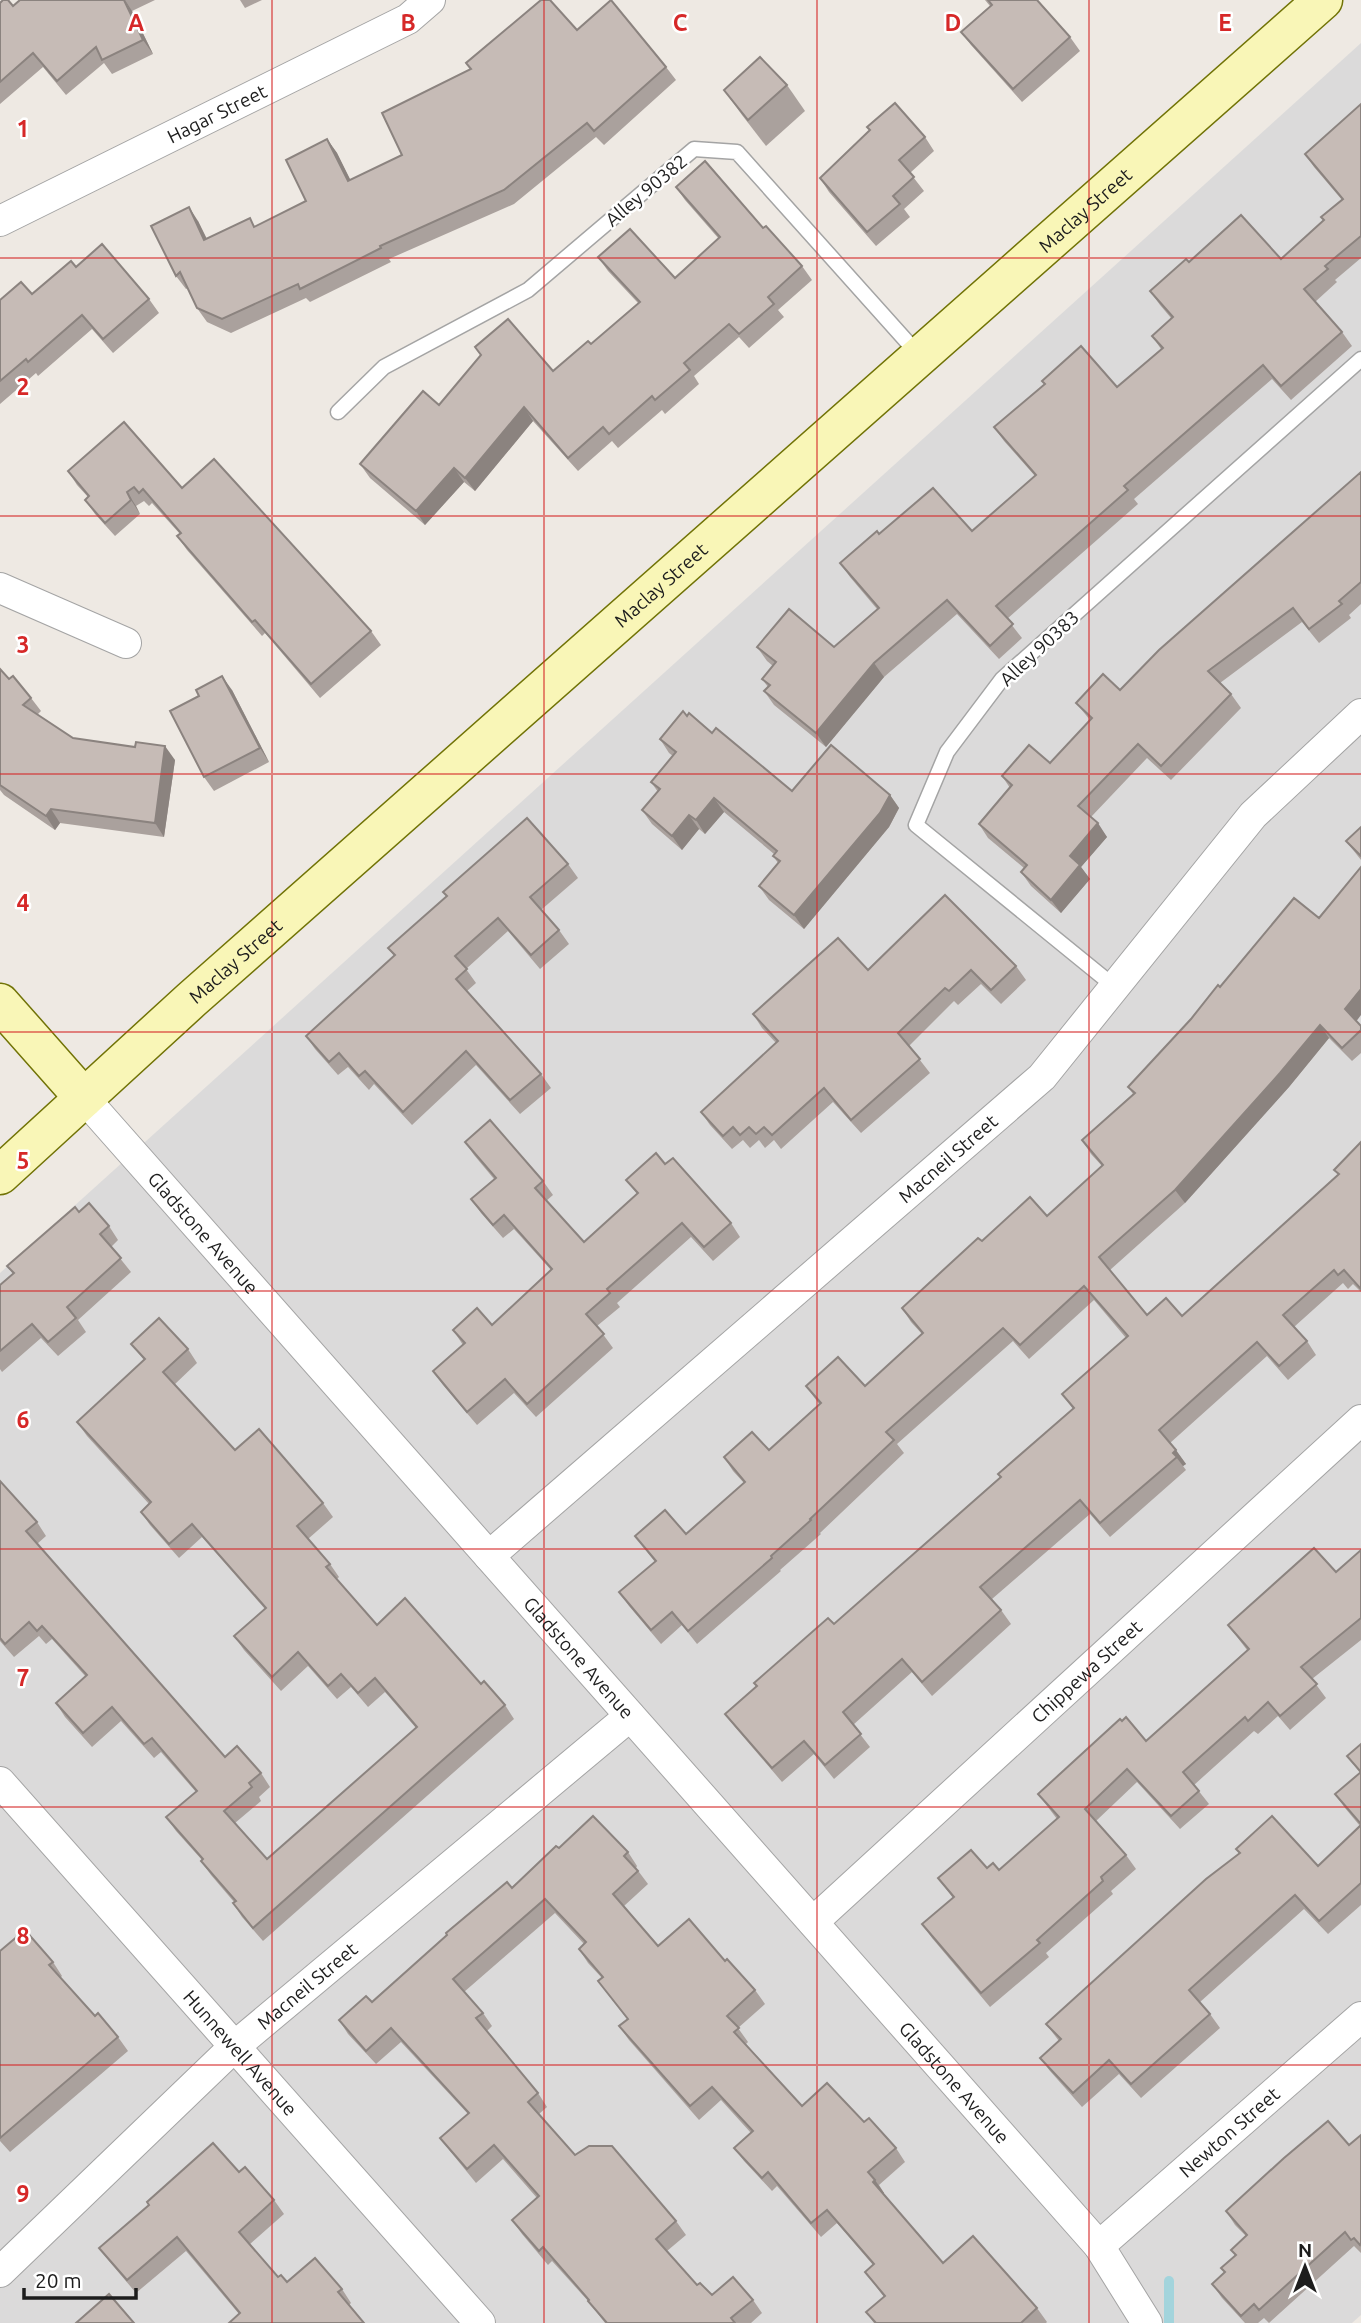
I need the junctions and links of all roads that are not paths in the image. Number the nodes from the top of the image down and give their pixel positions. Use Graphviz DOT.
graph roads {
  1 [pos="429,0"];
  2 [pos="1323,0"];
  3 [pos="0,221"];
  4 [pos="921,358"];
  5 [pos="1361,359"];
  6 [pos="338,412"];
  7 [pos="0,588"];
  8 [pos="125,643"];
  9 [pos="1361,714"];
  10 [pos="1115,987"];
  11 [pos="0,1003"];
  12 [pos="84,1098"];
  13 [pos="0,1175"];
  14 [pos="1361,1420"];
  15 [pos="489,1556"];
  16 [pos="630,1716"];
  17 [pos="0,1782"];
  18 [pos="813,1922"];
  19 [pos="1361,2017"];
  20 [pos="235,2046"];
  21 [pos="1099,2246"];
  22 [pos="0,2272"];
  23 [pos="480,2323"];
  24 [pos="1147,2323"];
  1 -- 3 [label="street, Hagar Street"];
  2 -- 4 [label="street, Maclay Street"];
  4 -- 6 [label="lane, Alley 90382"];
  4 -- 12 [label="street, Maclay Street"];
  5 -- 10 [label="lane, Alley 90383"];
  7 -- 8 [label="street"];
  9 -- 10 [label="street, Macneil Street"];
  10 -- 15 [label="street, Macneil Street"];
  11 -- 12 [label="street, Gladstone Avenue"];
  12 -- 13 [label="street, Maclay Street"];
  12 -- 15 [label="street, Gladstone Avenue"];
  14 -- 18 [label="street, Chippewa Street"];
  15 -- 16 [label="street, Gladstone Avenue"];
  16 -- 18 [label="street, Gladstone Avenue"];
  16 -- 20 [label="street, Macneil Street"];
  17 -- 20 [label="street, Hunnewell Avenue"];
  18 -- 21 [label="street, Gladstone Avenue"];
  19 -- 21 [label="street, Newton Street"];
  20 -- 22 [label="street, Macneil Street"];
  20 -- 23 [label="street, Hunnewell Avenue"];
  21 -- 24 [label="street, Gladstone Avenue"];
}
